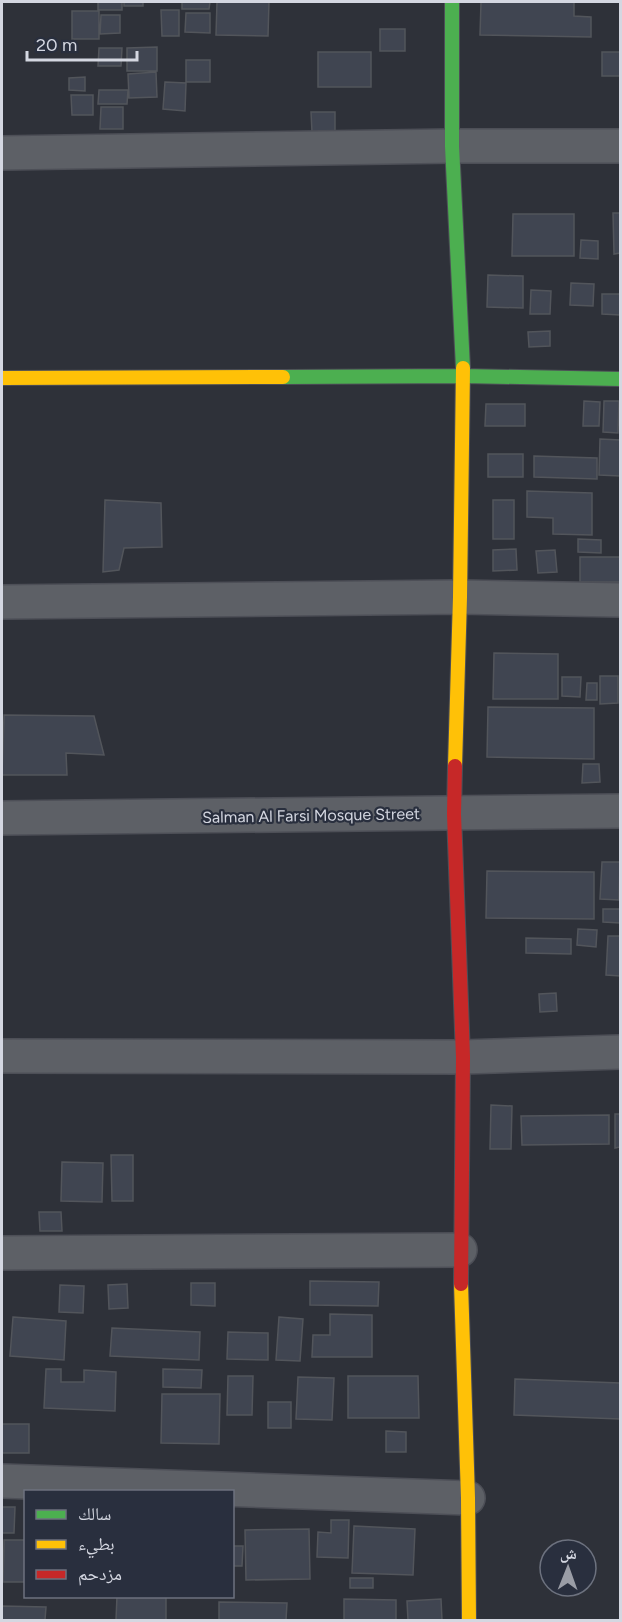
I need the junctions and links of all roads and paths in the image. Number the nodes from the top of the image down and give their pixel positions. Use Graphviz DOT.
graph roads {
  1 [pos="452,2"];
  2 [pos="452,146"];
  3 [pos="621,146"];
  4 [pos="2,153"];
  5 [pos="463,376"];
  6 [pos="2,378"];
  7 [pos="621,379"];
  8 [pos="460,597"];
  9 [pos="621,600"];
  10 [pos="2,602"];
  11 [pos="621,812"];
  12 [pos="454,814"];
  13 [pos="2,818"];
  14 [pos="621,1052"];
  15 [pos="2,1056"];
  16 [pos="463,1057"];
  17 [pos="460,1250"];
  18 [pos="2,1253"];
  19 [pos="2,1481"];
  20 [pos="468,1498"];
  21 [pos="469,1620"];
  1 -- 2 [label="street"];
  2 -- 3 [label="street"];
  2 -- 4 [label="street"];
  2 -- 5 [label="street"];
  5 -- 6 [label="street"];
  5 -- 7 [label="street"];
  5 -- 8 [label="street"];
  8 -- 9 [label="street"];
  8 -- 10 [label="street"];
  8 -- 12 [label="street"];
  11 -- 12 [label="street, Salman Al Farsi Mosque Street"];
  12 -- 13 [label="street, Salman Al Farsi Mosque Street"];
  12 -- 16 [label="street"];
  14 -- 16 [label="street"];
  15 -- 16 [label="street"];
  16 -- 17 [label="street"];
  17 -- 18 [label="street"];
  17 -- 20 [label="street"];
  19 -- 20 [label="street"];
  20 -- 21 [label="street"];
}
